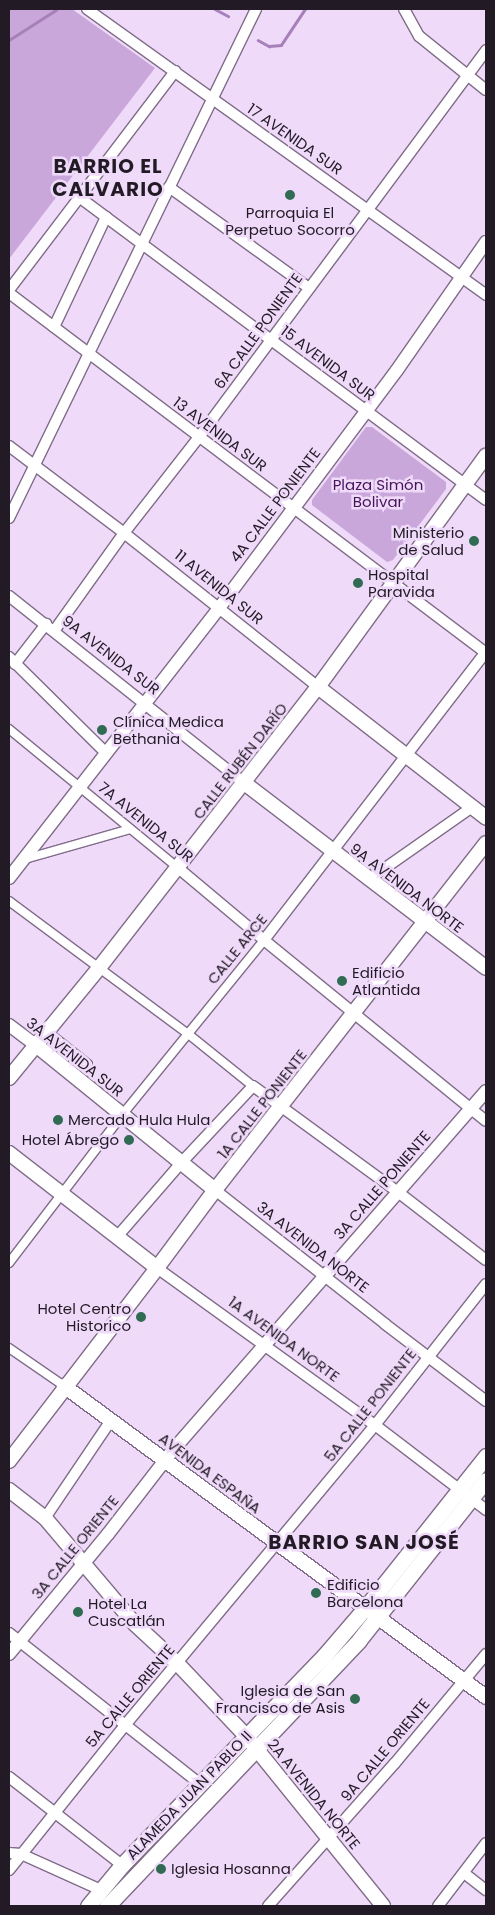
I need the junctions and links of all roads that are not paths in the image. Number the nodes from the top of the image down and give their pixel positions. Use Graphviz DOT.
graph roads {
  1 [pos="86,9"];
  2 [pos="256,9"];
  3 [pos="406,10"];
  4 [pos="486,50"];
  5 [pos="175,72"];
  6 [pos="467,76"];
  7 [pos="486,90"];
  8 [pos="213,99"];
  9 [pos="169,187"];
  10 [pos="79,197"];
  11 [pos="368,209"];
  12 [pos="106,217"];
  13 [pos="486,242"];
  14 [pos="141,243"];
  15 [pos="461,276"];
  16 [pos="309,288"];
  17 [pos="9,292"];
  18 [pos="486,295"];
  19 [pos="54,327"];
  20 [pos="270,339"];
  21 [pos="88,353"];
  22 [pos="366,411"];
  23 [pos="199,437"];
  24 [pos="9,446"];
  25 [pos="486,456"];
  26 [pos="34,466"];
  27 [pos="466,484"];
  28 [pos="486,500"];
  29 [pos="293,507"];
  30 [pos="9,518"];
  31 [pos="124,533"];
  32 [pos="394,584"];
  33 [pos="9,596"];
  34 [pos="219,608"];
  35 [pos="50,628"];
  36 [pos="486,652"];
  37 [pos="12,660"];
  38 [pos="318,687"];
  39 [pos="146,702"];
  40 [pos="9,729"];
  41 [pos="106,753"];
  42 [pos="407,756"];
  43 [pos="243,782"];
  44 [pos="79,788"];
  45 [pos="471,808"];
  46 [pos="486,818"];
  47 [pos="130,829"];
  48 [pos="486,843"];
  49 [pos="333,852"];
  50 [pos="23,860"];
  51 [pos="177,867"];
  52 [pos="9,878"];
  53 [pos="368,880"];
  54 [pos="9,901"];
  55 [pos="426,923"];
  56 [pos="264,940"];
  57 [pos="99,968"];
  58 [pos="486,968"];
  59 [pos="354,1013"];
  60 [pos="9,1025"];
  61 [pos="48,1032"];
  62 [pos="187,1033"];
  63 [pos="36,1045"];
  64 [pos="88,1064"];
  65 [pos="9,1078"];
  66 [pos="253,1086"];
  67 [pos="486,1091"];
  68 [pos="282,1106"];
  69 [pos="471,1109"];
  70 [pos="122,1114"];
  71 [pos="486,1121"];
  72 [pos="9,1153"];
  73 [pos="181,1163"];
  74 [pos="215,1190"];
  75 [pos="398,1192"];
  76 [pos="62,1195"];
  77 [pos="116,1238"];
  78 [pos="486,1260"];
  79 [pos="9,1263"];
  80 [pos="158,1268"];
  81 [pos="324,1276"];
  82 [pos="486,1284"];
  83 [pos="264,1345"];
  84 [pos="9,1348"];
  85 [pos="427,1357"];
  86 [pos="64,1386"];
  87 [pos="486,1401"];
  88 [pos="111,1420"];
  89 [pos="375,1426"];
  90 [pos="486,1456"];
  91 [pos="165,1460"];
  92 [pos="9,1461"];
  93 [pos="486,1467"];
  94 [pos="486,1480"];
  95 [pos="9,1490"];
  96 [pos="466,1495"];
  97 [pos="486,1510"];
  98 [pos="45,1518"];
  99 [pos="277,1543"];
  100 [pos="84,1563"];
  101 [pos="372,1612"];
  102 [pos="14,1637"];
  103 [pos="9,1654"];
  104 [pos="486,1654"];
  105 [pos="177,1663"];
  106 [pos="464,1680"];
  107 [pos="486,1697"];
  108 [pos="126,1724"];
  109 [pos="251,1742"];
  110 [pos="9,1777"];
  111 [pos="200,1784"];
  112 [pos="55,1811"];
  113 [pos="328,1839"];
  114 [pos="486,1843"];
  115 [pos="9,1853"];
  116 [pos="21,1854"];
  117 [pos="122,1865"];
  118 [pos="9,1870"];
  119 [pos="464,1873"];
  120 [pos="486,1890"];
  121 [pos="110,1900"];
  122 [pos="88,1906"];
  123 [pos="97,1906"];
  124 [pos="268,1906"];
  125 [pos="383,1906"];
  126 [pos="438,1906"];
  1 -- 5 [label="street, 17 AVENIDA SUR"];
  2 -- 8 [label="street"];
  3 -- 6 [label="street"];
  4 -- 6 [label="street, 6A CALLE PONIENTE"];
  5 -- 8 [label="street, 17 AVENIDA SUR"];
  5 -- 10 [label="street"];
  6 -- 7 [label="street"];
  6 -- 11 [label="street, 6A CALLE PONIENTE"];
  8 -- 9 [label="street"];
  8 -- 11 [label="street, 17 AVENIDA SUR"];
  9 -- 14 [label="street"];
  9 -- 16 [label="street"];
  10 -- 12 [label="street, 15 AVENIDA SUR"];
  10 -- 17 [label="street"];
  11 -- 15 [label="street, 17 AVENIDA SUR"];
  11 -- 16 [label="street, 6A CALLE PONIENTE"];
  12 -- 14 [label="street, 15 AVENIDA SUR"];
  12 -- 19 [label="street"];
  13 -- 15 [label="street, 4A CALLE PONIENTE"];
  14 -- 20 [label="street, 15 AVENIDA SUR"];
  14 -- 21 [label="street"];
  15 -- 18 [label="street, 17 AVENIDA SUR"];
  15 -- 22 [label="street, 4A CALLE PONIENTE"];
  16 -- 20 [label="street, 6A CALLE PONIENTE"];
  17 -- 19 [label="street, 13 AVENIDA SUR"];
  19 -- 21 [label="street, 13 AVENIDA SUR"];
  20 -- 22 [label="street, 15 AVENIDA SUR"];
  20 -- 23 [label="street, 6A CALLE PONIENTE"];
  21 -- 23 [label="street, 13 AVENIDA SUR"];
  21 -- 26 [label="street"];
  22 -- 27 [label="street, 15 AVENIDA SUR"];
  22 -- 29 [label="street, 4A CALLE PONIENTE"];
  23 -- 29 [label="street, 13 AVENIDA SUR"];
  23 -- 31 [label="street, 6A CALLE PONIENTE"];
  24 -- 26 [label="street, 11 AVENIDA SUR"];
  25 -- 27 [label="main road, CALLE RUBÉN DARÍO"];
  26 -- 30 [label="street"];
  26 -- 31 [label="street, 11 AVENIDA SUR"];
  27 -- 28 [label="street, 15 AVENIDA SUR"];
  27 -- 32 [label="main road, CALLE RUBÉN DARÍO"];
  29 -- 32 [label="street, 13 AVENIDA SUR"];
  29 -- 34 [label="street, 4A CALLE PONIENTE"];
  31 -- 34 [label="street, 11 AVENIDA SUR"];
  31 -- 35 [label="street, 6A CALLE PONIENTE"];
  32 -- 36 [label="street, 13 AVENIDA SUR"];
  32 -- 38 [label="main road, CALLE RUBÉN DARÍO"];
  33 -- 35 [label="street, 9A AVENIDA SUR"];
  34 -- 38 [label="street, 11 AVENIDA SUR"];
  34 -- 39 [label="street, 4A CALLE PONIENTE"];
  35 -- 37 [label="street, 6A CALLE PONIENTE"];
  35 -- 39 [label="street, 9A AVENIDA SUR"];
  36 -- 42 [label="street, CALLE ARCE"];
  37 -- 41 [label="street"];
  38 -- 42 [label="main road, 11 AVENIDA SUR"];
  38 -- 43 [label="main road, CALLE RUBÉN DARÍO"];
  39 -- 41 [label="street, 4A CALLE PONIENTE"];
  39 -- 43 [label="street, 9A AVENIDA SUR"];
  40 -- 44 [label="street, 7A AVENIDA SUR"];
  41 -- 44 [label="street, 4A CALLE PONIENTE"];
  42 -- 45 [label="main road, 11 AVENIDA SUR"];
  42 -- 49 [label="street, CALLE ARCE"];
  43 -- 49 [label="main road, 9A AVENIDA SUR"];
  43 -- 51 [label="main road, CALLE RUBÉN DARÍO"];
  44 -- 47 [label="street, 7A AVENIDA SUR"];
  44 -- 50 [label="street, 4A CALLE PONIENTE"];
  45 -- 46 [label="main road, 11 AVENIDA SUR"];
  45 -- 53 [label="street"];
  47 -- 50 [label="street"];
  47 -- 51 [label="street, 7A AVENIDA SUR"];
  48 -- 55 [label="main road, 1A CALLE PONIENTE"];
  49 -- 53 [label="main road, 9A AVENIDA NORTE"];
  49 -- 56 [label="street, CALLE ARCE"];
  50 -- 52 [label="street, 4A CALLE PONIENTE"];
  51 -- 56 [label="street, 7A AVENIDA SUR"];
  51 -- 57 [label="main road, CALLE RUBÉN DARÍO"];
  53 -- 55 [label="main road, 9A AVENIDA NORTE"];
  54 -- 57 [label="street"];
  55 -- 58 [label="main road, 9A AVENIDA NORTE"];
  55 -- 59 [label="main road, 1A CALLE PONIENTE"];
  56 -- 59 [label="street, 7A AVENIDA SUR"];
  56 -- 62 [label="street, CALLE ARCE"];
  57 -- 61 [label="main road, CALLE RUBÉN DARÍO"];
  57 -- 62 [label="street"];
  59 -- 68 [label="main road, 1A CALLE PONIENTE"];
  59 -- 69 [label="street, 7A AVENIDA SUR"];
  60 -- 63 [label="street, 3A AVENIDA SUR"];
  61 -- 63 [label="main road, CALLE RUBÉN DARÍO"];
  61 -- 64 [label="street"];
  62 -- 66 [label="street"];
  62 -- 70 [label="street, CALLE ARCE"];
  63 -- 65 [label="main road, CALLE RUBÉN DARÍO"];
  63 -- 70 [label="main road, 3A AVENIDA SUR"];
  66 -- 68 [label="street"];
  66 -- 73 [label="street"];
  67 -- 69 [label="street, 3A CALLE PONIENTE"];
  68 -- 74 [label="main road, 1A CALLE PONIENTE"];
  68 -- 75 [label="street"];
  69 -- 71 [label="street, 7A AVENIDA SUR"];
  69 -- 75 [label="street, 3A CALLE PONIENTE"];
  70 -- 73 [label="main road, 3A AVENIDA NORTE"];
  70 -- 76 [label="street, CALLE ARCE"];
  72 -- 76 [label="main road, 1A AVENIDA NORTE"];
  73 -- 74 [label="main road, 3A AVENIDA NORTE"];
  73 -- 77 [label="street"];
  74 -- 80 [label="main road, 1A CALLE PONIENTE"];
  74 -- 81 [label="street, 3A AVENIDA NORTE"];
  75 -- 78 [label="street"];
  75 -- 81 [label="street, 3A CALLE PONIENTE"];
  76 -- 77 [label="main road, 1A AVENIDA NORTE"];
  76 -- 79 [label="street, CALLE ARCE"];
  77 -- 80 [label="main road, 1A AVENIDA NORTE"];
  80 -- 83 [label="street, 1A AVENIDA NORTE"];
  80 -- 86 [label="main road, 1A CALLE PONIENTE"];
  81 -- 83 [label="street, 3A CALLE PONIENTE"];
  81 -- 85 [label="street, 3A AVENIDA NORTE"];
  82 -- 85 [label="street, 5A CALLE PONIENTE"];
  83 -- 89 [label="street, 1A AVENIDA NORTE"];
  83 -- 91 [label="street, 3A CALLE PONIENTE"];
  84 -- 86 [label="street, AVENIDA ESPAÑA"];
  85 -- 87 [label="street, 3A AVENIDA NORTE"];
  85 -- 89 [label="street, 5A CALLE PONIENTE"];
  86 -- 88 [label="main road, AVENIDA ESPAÑA"];
  86 -- 92 [label="main road, 1A CALLE PONIENTE"];
  88 -- 91 [label="main road, AVENIDA ESPAÑA"];
  88 -- 98 [label="street"];
  89 -- 96 [label="street, 1A AVENIDA NORTE"];
  89 -- 99 [label="street, 5A CALLE PONIENTE"];
  90 -- 96 [label="main road"];
  91 -- 99 [label="main road, AVENIDA ESPAÑA"];
  91 -- 100 [label="street, 3A CALLE ORIENTE"];
  93 -- 96 [label="main road"];
  94 -- 96 [label="main road"];
  95 -- 98 [label="main road, 2A AVENIDA NORTE"];
  96 -- 97 [label="street, 1A AVENIDA NORTE"];
  96 -- 101 [label="main road"];
  98 -- 100 [label="main road, 2A AVENIDA NORTE"];
  99 -- 101 [label="main road, AVENIDA ESPAÑA"];
  99 -- 105 [label="street, 5A CALLE ORIENTE"];
  100 -- 102 [label="street, 3A CALLE ORIENTE"];
  100 -- 105 [label="main road, 2A AVENIDA NORTE"];
  101 -- 106 [label="main road, AVENIDA ESPAÑA"];
  101 -- 109 [label="main road"];
  102 -- 103 [label="street, 3A CALLE ORIENTE"];
  102 -- 108 [label="street"];
  104 -- 106 [label="street, 9A CALLE ORIENTE"];
  105 -- 108 [label="street, 5A CALLE ORIENTE"];
  105 -- 109 [label="main road, 2A AVENIDA NORTE"];
  106 -- 107 [label="main road, AVENIDA ESPAÑA"];
  106 -- 113 [label="street, 9A CALLE ORIENTE"];
  108 -- 111 [label="street"];
  108 -- 112 [label="street, 5A CALLE ORIENTE"];
  109 -- 111 [label="main road, ALAMEDA JUAN PABLO II"];
  109 -- 113 [label="main road, 2A AVENIDA NORTE"];
  109 -- 121 [label="main road, ALAMEDA JUAN PABLO II"];
  109 -- 123 [label="main road"];
  110 -- 112 [label="street"];
  111 -- 117 [label="main road, ALAMEDA JUAN PABLO II"];
  112 -- 116 [label="street, 5A CALLE ORIENTE"];
  112 -- 117 [label="street"];
  113 -- 124 [label="street, 9A CALLE ORIENTE"];
  113 -- 125 [label="main road, 2A AVENIDA NORTE"];
  114 -- 119 [label="street"];
  115 -- 116 [label="street"];
  116 -- 118 [label="street, 5A CALLE ORIENTE"];
  116 -- 121 [label="street"];
  117 -- 121 [label="main road, ALAMEDA JUAN PABLO II"];
  119 -- 120 [label="street"];
  119 -- 126 [label="street"];
  121 -- 122 [label="main road, ALAMEDA JUAN PABLO II"];
}
